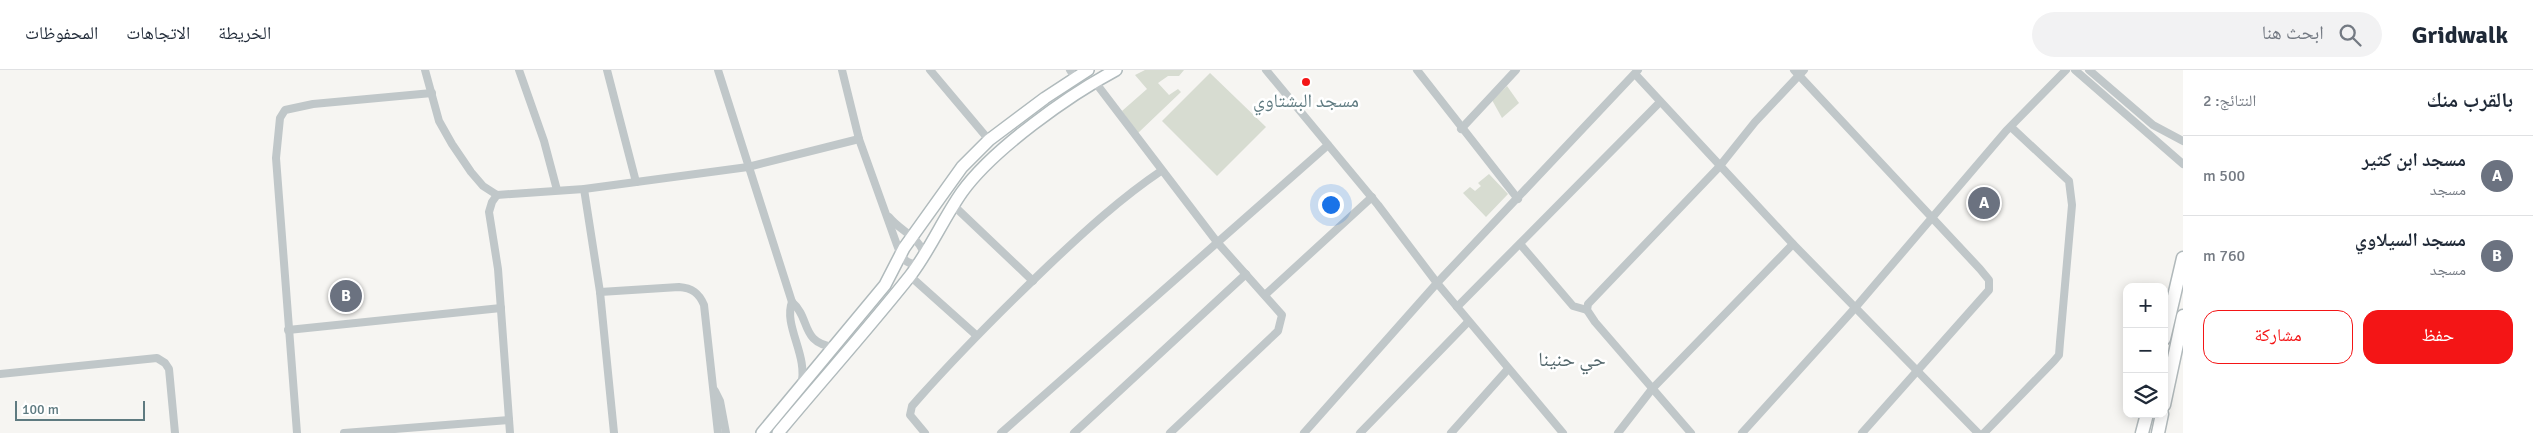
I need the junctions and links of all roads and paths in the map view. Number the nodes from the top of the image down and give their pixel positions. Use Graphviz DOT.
graph roads {
  1 [pos="425,70"];
  2 [pos="520,70"];
  3 [pos="606,70"];
  4 [pos="718,70"];
  5 [pos="842,70"];
  6 [pos="930,70"];
  7 [pos="1088,70"];
  8 [pos="1116,70"];
  9 [pos="1266,70"];
  10 [pos="1417,70"];
  11 [pos="1516,70"];
  12 [pos="2066,70"];
  13 [pos="2075,70"];
  14 [pos="2089,70"];
  15 [pos="1637,72"];
  16 [pos="1799,72"];
  17 [pos="1072,74"];
  18 [pos="1095,82"];
  19 [pos="432,93"];
  20 [pos="1660,102"];
  21 [pos="2010,127"];
  22 [pos="1461,129"];
  23 [pos="859,139"];
  24 [pos="989,140"];
  25 [pos="2182,140"];
  26 [pos="1328,145"];
  27 [pos="2173,155"];
  28 [pos="2183,160"];
  29 [pos="2183,164"];
  30 [pos="748,167"];
  31 [pos="1719,167"];
  32 [pos="1161,170"];
  33 [pos="636,182"];
  34 [pos="584,189"];
  35 [pos="557,190"];
  36 [pos="497,195"];
  37 [pos="1372,197"];
  38 [pos="1518,199"];
  39 [pos="953,206"];
  40 [pos="887,215"];
  41 [pos="1933,217"];
  42 [pos="912,237"];
  43 [pos="1217,242"];
  44 [pos="1520,244"];
  45 [pos="1793,244"];
  46 [pos="901,254"];
  47 [pos="2183,258"];
  48 [pos="921,259"];
  49 [pos="1246,274"];
  50 [pos="910,276"];
  51 [pos="1033,281"];
  52 [pos="1437,283"];
  53 [pos="600,292"];
  54 [pos="1265,295"];
  55 [pos="792,302"];
  56 [pos="1457,307"];
  57 [pos="501,308"];
  58 [pos="1855,308"];
  59 [pos="1588,310"];
  60 [pos="2183,316"];
  61 [pos="1468,322"];
  62 [pos="2166,328"];
  63 [pos="288,330"];
  64 [pos="976,335"];
  65 [pos="834,347"];
  66 [pos="1508,369"];
  67 [pos="1918,370"];
  68 [pos="0,374"];
  69 [pos="800,386"];
  70 [pos="2168,386"];
  71 [pos="1652,389"];
  72 [pos="715,391"];
  73 [pos="2146,418"];
  74 [pos="2161,418"];
  75 [pos="509,420"];
  76 [pos="1556,425"];
  77 [pos="1307,429"];
  78 [pos="175,433"];
  79 [pos="297,433"];
  80 [pos="344,433"];
  81 [pos="510,433"];
  82 [pos="614,433"];
  83 [pos="718,433"];
  84 [pos="726,433"];
  85 [pos="762,433"];
  86 [pos="778,433"];
  87 [pos="925,433"];
  88 [pos="1001,433"];
  89 [pos="1074,433"];
  90 [pos="1170,433"];
  91 [pos="1298,433"];
  92 [pos="1360,433"];
  93 [pos="1451,433"];
  94 [pos="1550,433"];
  95 [pos="1563,433"];
  96 [pos="1618,433"];
  97 [pos="1691,433"];
  98 [pos="1742,433"];
  99 [pos="1862,433"];
  100 [pos="1978,433"];
  101 [pos="1984,433"];
  102 [pos="2142,433"];
  103 [pos="2158,433"];
  1 -- 19 [label="street"];
  2 -- 35 [label="street"];
  3 -- 33 [label="street"];
  4 -- 30 [label="street"];
  5 -- 23 [label="street"];
  6 -- 24 [label="street"];
  7 -- 17 [label="street"];
  8 -- 18 [label="street"];
  9 -- 26 [label="street"];
  10 -- 22 [label="street"];
  11 -- 22 [label="street"];
  12 -- 21 [label="street"];
  13 -- 27 [label="street"];
  14 -- 25 [label="street"];
  15 -- 20 [label="street"];
  15 -- 38 [label="street"];
  16 -- 31 [label="street"];
  16 -- 41 [label="street"];
  17 -- 24 [label="street"];
  18 -- 32 [label="street"];
  18 -- 39 [label="street"];
  19 -- 36 [label="street"];
  19 -- 63 [label="street"];
  20 -- 31 [label="street"];
  20 -- 44 [label="street"];
  21 -- 41 [label="street"];
  21 -- 101 [label="street"];
  22 -- 38 [label="street"];
  23 -- 30 [label="street"];
  23 -- 40 [label="street"];
  24 -- 42 [label="street"];
  26 -- 37 [label="street"];
  26 -- 43 [label="street"];
  27 -- 28 [label="street"];
  27 -- 29 [label="street"];
  30 -- 33 [label="street"];
  30 -- 55 [label="street"];
  31 -- 45 [label="street"];
  31 -- 59 [label="street"];
  32 -- 43 [label="street"];
  32 -- 51 [label="street"];
  33 -- 34 [label="street"];
  34 -- 35 [label="street"];
  34 -- 53 [label="street"];
  35 -- 36 [label="street"];
  36 -- 57 [label="street"];
  37 -- 52 [label="street"];
  37 -- 54 [label="street"];
  38 -- 52 [label="street"];
  39 -- 48 [label="street"];
  39 -- 51 [label="street"];
  40 -- 42 [label="street"];
  40 -- 46 [label="street"];
  41 -- 58 [label="street"];
  41 -- 67 [label="street"];
  42 -- 46 [label="street"];
  42 -- 48 [label="street"];
  43 -- 49 [label="street"];
  43 -- 88 [label="street"];
  44 -- 56 [label="street"];
  44 -- 59 [label="street"];
  45 -- 58 [label="street"];
  45 -- 71 [label="street"];
  46 -- 48 [label="street"];
  46 -- 65 [label="street"];
  47 -- 62 [label="main road"];
  48 -- 50 [label="street"];
  49 -- 54 [label="street"];
  49 -- 89 [label="street"];
  50 -- 64 [label="street"];
  50 -- 86 [label="street"];
  51 -- 64 [label="street"];
  52 -- 56 [label="street"];
  52 -- 77 [label="street"];
  53 -- 72 [label="street"];
  53 -- 82 [label="street"];
  54 -- 90 [label="street"];
  55 -- 65 [label="street"];
  55 -- 69 [label="street"];
  56 -- 61 [label="street"];
  57 -- 63 [label="street"];
  57 -- 75 [label="street"];
  58 -- 67 [label="street"];
  58 -- 98 [label="street"];
  59 -- 71 [label="street"];
  60 -- 70 [label="main road"];
  61 -- 66 [label="street"];
  61 -- 92 [label="street"];
  63 -- 79 [label="street"];
  64 -- 87 [label="street"];
  65 -- 69 [label="street"];
  66 -- 76 [label="street"];
  66 -- 93 [label="street"];
  67 -- 99 [label="street"];
  67 -- 100 [label="street"];
  68 -- 78 [label="street"];
  69 -- 85 [label="street"];
  71 -- 96 [label="street"];
  71 -- 97 [label="street"];
  72 -- 83 [label="street"];
  72 -- 84 [label="street"];
  73 -- 102 [label="main road"];
  74 -- 103 [label="main road"];
  75 -- 80 [label="street"];
  75 -- 81 [label="street"];
  76 -- 94 [label="street"];
  76 -- 95 [label="street"];
  77 -- 91 [label="street"];
}
